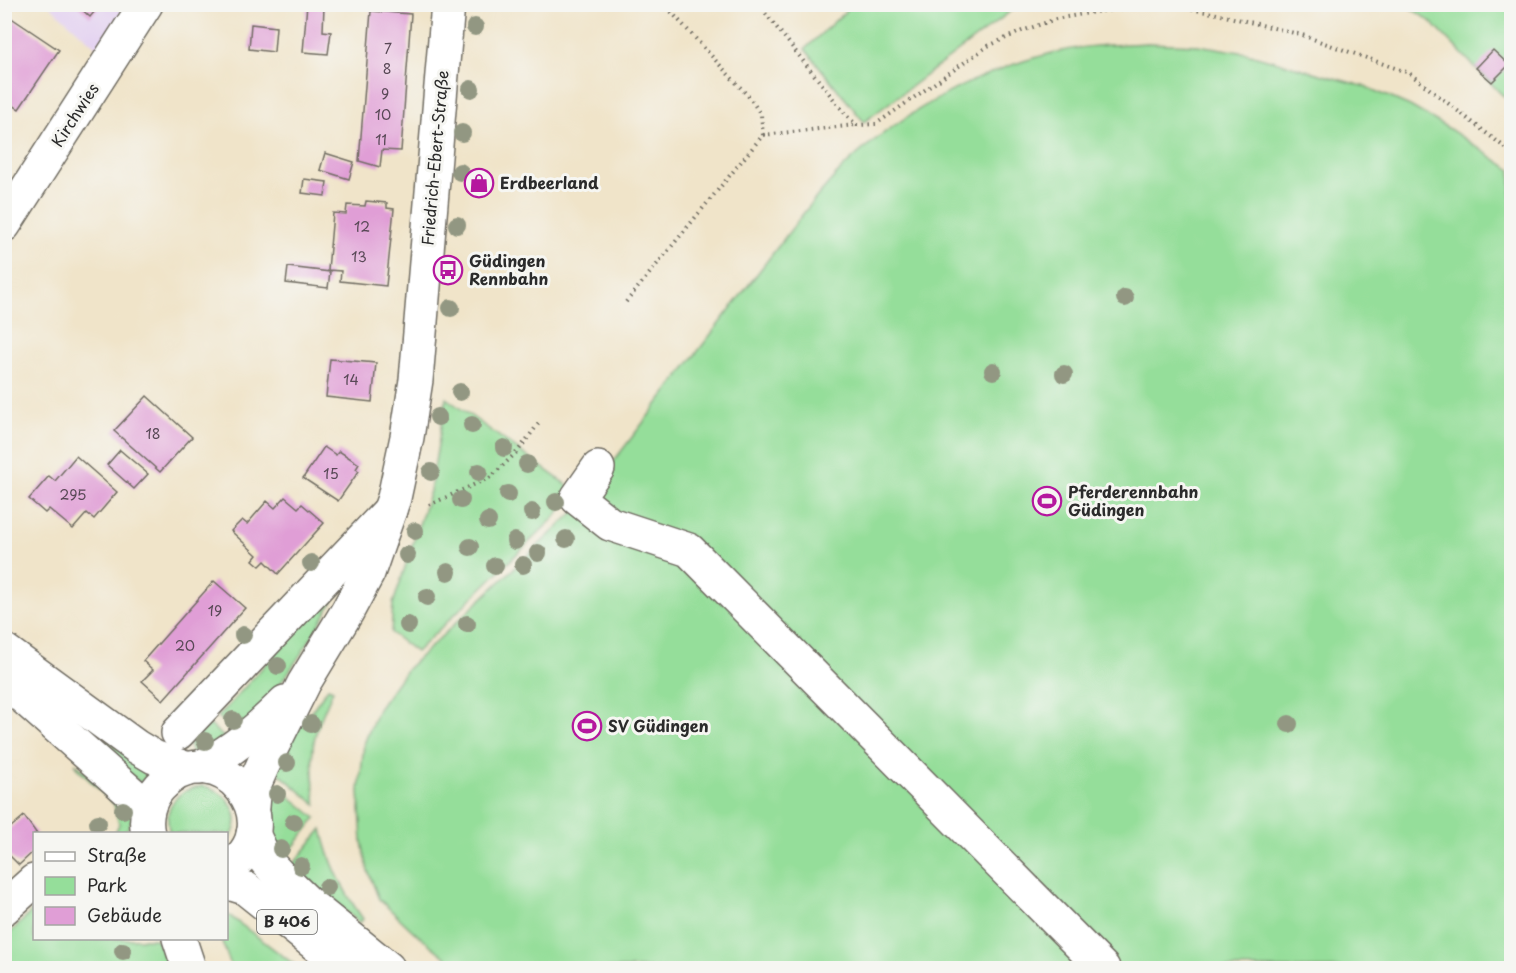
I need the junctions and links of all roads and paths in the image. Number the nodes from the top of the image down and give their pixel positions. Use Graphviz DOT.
graph roads {
  1 [pos="146,4"];
  2 [pos="448,4"];
  3 [pos="664,4"];
  4 [pos="758,4"];
  5 [pos="857,125"];
  6 [pos="764,135"];
  7 [pos="1512,153"];
  8 [pos="4,225"];
  9 [pos="626,302"];
  10 [pos="539,423"];
  11 [pos="598,468"];
  12 [pos="429,505"];
  13 [pos="390,510"];
  14 [pos="4,650"];
  15 [pos="4,680"];
  16 [pos="304,683"];
  17 [pos="178,733"];
  18 [pos="194,768"];
  19 [pos="253,820"];
  20 [pos="148,821"];
  21 [pos="228,867"];
  22 [pos="33,882"];
  23 [pos="228,883"];
  24 [pos="4,908"];
  25 [pos="179,940"];
  26 [pos="189,969"];
  27 [pos="345,969"];
  28 [pos="388,969"];
  29 [pos="1103,969"];
  1 -- 8 [label="main road, Kirchwies"];
  2 -- 13 [label="main road, Friedrich-Ebert-Straße"];
  3 -- 6 [label="path"];
  4 -- 5 [label="path"];
  5 -- 6 [label="path"];
  5 -- 7 [label="path"];
  6 -- 9 [label="path"];
  10 -- 12 [label="path"];
  11 -- 29 [label="main road"];
  13 -- 16 [label="main road, Friedrich-Ebert-Straße"];
  13 -- 17 [label="main road"];
  14 -- 18 [label="main road"];
  15 -- 20 [label="main road"];
  16 -- 18 [label="main road, Friedrich-Ebert-Straße"];
  16 -- 19 [label="main road, Friedrich-Ebert-Straße"];
  18 -- 19 [label="main road"];
  18 -- 20 [label="main road, Friedrich-Ebert-Straße"];
  19 -- 21 [label="main road"];
  19 -- 28 [label="main road"];
  22 -- 24 [label="main road"];
  23 -- 27 [label="main road, B 406"];
  25 -- 26 [label="main road"];
}
